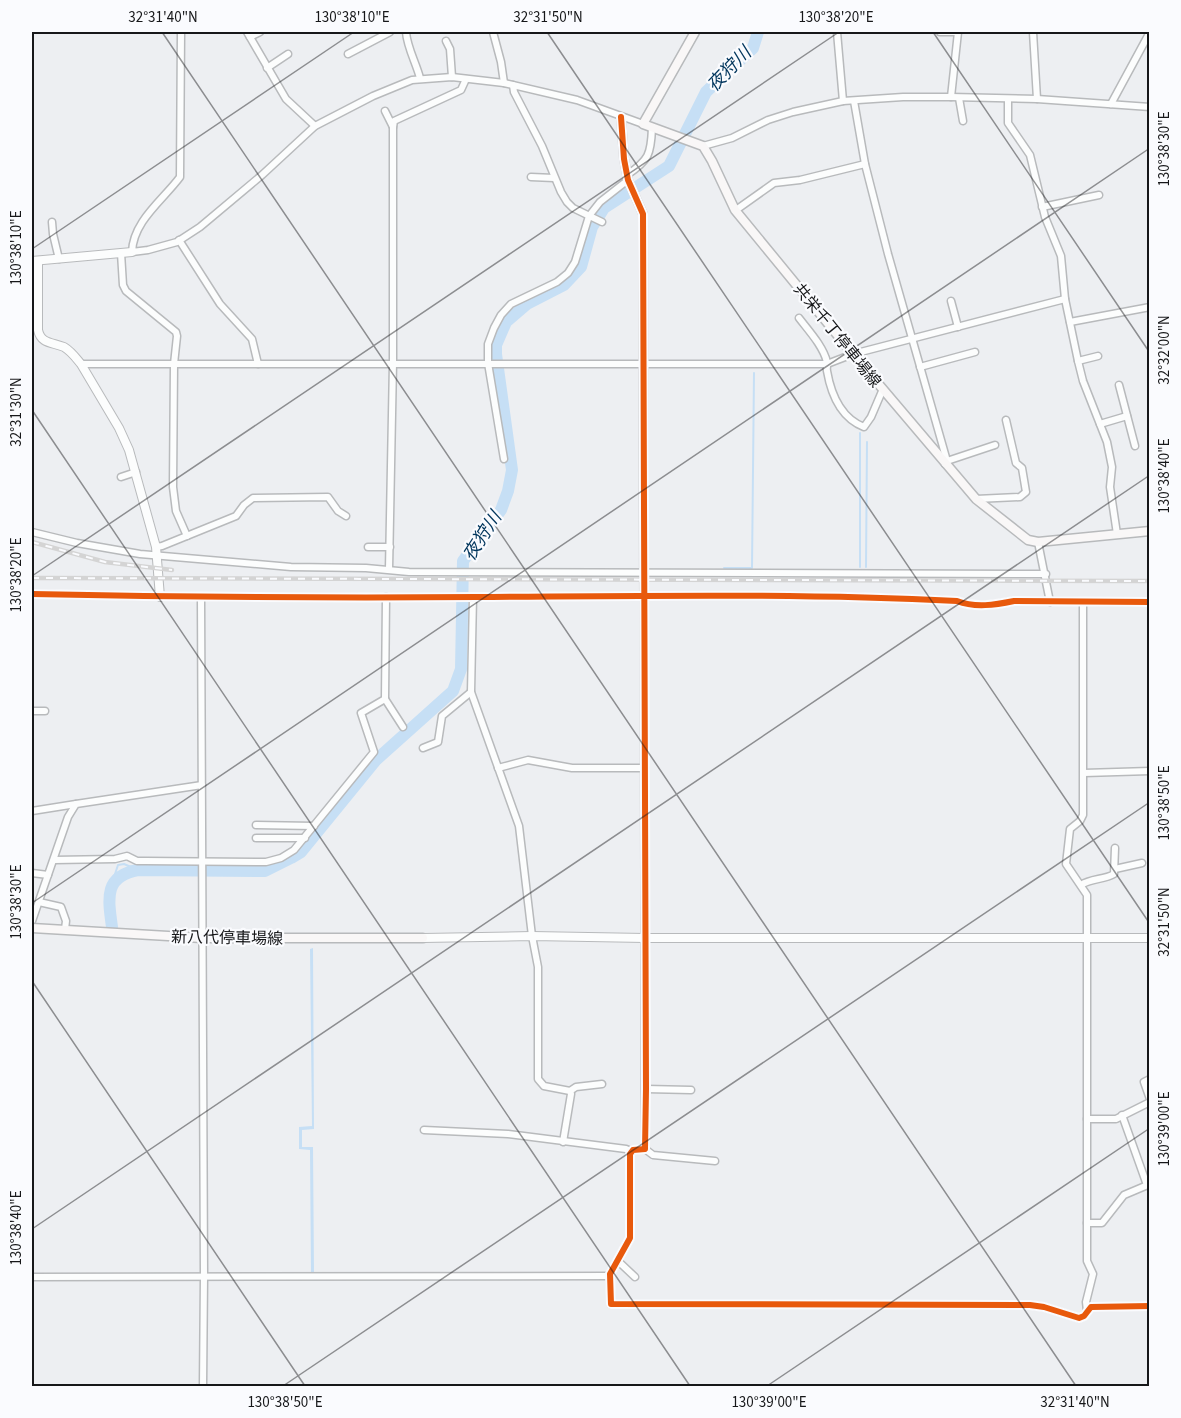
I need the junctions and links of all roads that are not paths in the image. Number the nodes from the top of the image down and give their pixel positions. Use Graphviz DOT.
graph roads {
  1 [pos="181,32"];
  2 [pos="260,32"];
  3 [pos="390,32"];
  4 [pos="406,32"];
  5 [pos="493,32"];
  6 [pos="695,32"];
  7 [pos="837,32"];
  8 [pos="940,32"];
  9 [pos="958,32"];
  10 [pos="1033,32"];
  11 [pos="1149,32"];
  12 [pos="248,34"];
  13 [pos="446,41"];
  14 [pos="288,54"];
  15 [pos="348,54"];
  16 [pos="267,68"];
  17 [pos="452,77"];
  18 [pos="420,78"];
  19 [pos="466,80"];
  20 [pos="504,83"];
  21 [pos="513,85"];
  22 [pos="951,97"];
  23 [pos="959,98"];
  24 [pos="1008,99"];
  25 [pos="1037,99"];
  26 [pos="843,101"];
  27 [pos="854,101"];
  28 [pos="1111,104"];
  29 [pos="1149,107"];
  30 [pos="385,111"];
  31 [pos="621,117"];
  32 [pos="963,121"];
  33 [pos="315,126"];
  34 [pos="648,126"];
  35 [pos="393,127"];
  36 [pos="703,146"];
  37 [pos="865,164"];
  38 [pos="531,177"];
  39 [pos="554,178"];
  40 [pos="628,179"];
  41 [pos="1099,195"];
  42 [pos="1042,207"];
  43 [pos="736,210"];
  44 [pos="590,216"];
  45 [pos="52,222"];
  46 [pos="601,222"];
  47 [pos="180,240"];
  48 [pos="132,252"];
  49 [pos="121,254"];
  50 [pos="59,259"];
  51 [pos="35,261"];
  52 [pos="1065,299"];
  53 [pos="951,301"];
  54 [pos="1149,307"];
  55 [pos="799,318"];
  56 [pos="1070,322"];
  57 [pos="958,327"];
  58 [pos="912,339"];
  59 [pos="975,352"];
  60 [pos="853,354"];
  61 [pos="1098,356"];
  62 [pos="1078,361"];
  63 [pos="258,363"];
  64 [pos="393,363"];
  65 [pos="489,363"];
  66 [pos="81,364"];
  67 [pos="174,364"];
  68 [pos="644,364"];
  69 [pos="827,364"];
  70 [pos="920,367"];
  71 [pos="1119,385"];
  72 [pos="883,389"];
  73 [pos="1127,416"];
  74 [pos="1006,420"];
  75 [pos="1100,424"];
  76 [pos="995,446"];
  77 [pos="1135,446"];
  78 [pos="504,459"];
  79 [pos="946,463"];
  80 [pos="136,472"];
  81 [pos="121,477"];
  82 [pos="976,499"];
  83 [pos="346,516"];
  84 [pos="1149,531"];
  85 [pos="32,532"];
  86 [pos="1118,534"];
  87 [pos="187,536"];
  88 [pos="1038,543"];
  89 [pos="368,547"];
  90 [pos="390,547"];
  91 [pos="155,551"];
  92 [pos="389,569"];
  93 [pos="645,574"];
  94 [pos="1046,574"];
  95 [pos="32,594"];
  96 [pos="644,596"];
  97 [pos="160,597"];
  98 [pos="386,597"];
  99 [pos="473,597"];
  100 [pos="201,598"];
  101 [pos="1050,602"];
  102 [pos="1149,602"];
  103 [pos="1083,603"];
  104 [pos="467,695"];
  105 [pos="386,699"];
  106 [pos="32,711"];
  107 [pos="45,711"];
  108 [pos="403,727"];
  109 [pos="423,747"];
  110 [pos="498,768"];
  111 [pos="645,768"];
  112 [pos="1149,771"];
  113 [pos="1084,773"];
  114 [pos="202,785"];
  115 [pos="76,804"];
  116 [pos="32,811"];
  117 [pos="256,825"];
  118 [pos="314,826"];
  119 [pos="256,838"];
  120 [pos="305,838"];
  121 [pos="1115,848"];
  122 [pos="54,860"];
  123 [pos="1142,862"];
  124 [pos="201,863"];
  125 [pos="1115,869"];
  126 [pos="32,873"];
  127 [pos="48,875"];
  128 [pos="1081,885"];
  129 [pos="39,902"];
  130 [pos="32,921"];
  131 [pos="32,928"];
  132 [pos="65,929"];
  133 [pos="532,936"];
  134 [pos="202,938"];
  135 [pos="423,938"];
  136 [pos="645,938"];
  137 [pos="1087,938"];
  138 [pos="1149,938"];
  139 [pos="1149,1079"];
  140 [pos="602,1084"];
  141 [pos="646,1089"];
  142 [pos="691,1090"];
  143 [pos="570,1091"];
  144 [pos="1149,1101"];
  145 [pos="1122,1115"];
  146 [pos="1087,1119"];
  147 [pos="424,1130"];
  148 [pos="564,1142"];
  149 [pos="645,1149"];
  150 [pos="631,1151"];
  151 [pos="715,1161"];
  152 [pos="1148,1185"];
  153 [pos="1087,1223"];
  154 [pos="618,1261"];
  155 [pos="204,1276"];
  156 [pos="610,1276"];
  157 [pos="32,1277"];
  158 [pos="635,1277"];
  159 [pos="1149,1305"];
  160 [pos="1087,1311"];
  161 [pos="203,1386"];
  1 -- 48 [label="street"];
  2 -- 12 [label="street"];
  3 -- 15 [label="street"];
  4 -- 18 [label="street"];
  5 -- 20 [label="street"];
  6 -- 34 [label="main road"];
  7 -- 26 [label="street"];
  8 -- 9 [label="street"];
  9 -- 22 [label="street"];
  10 -- 25 [label="street"];
  11 -- 28 [label="street"];
  12 -- 16 [label="street"];
  13 -- 17 [label="street"];
  14 -- 16 [label="street"];
  16 -- 33 [label="street"];
  17 -- 18 [label="street"];
  17 -- 19 [label="street"];
  18 -- 33 [label="street"];
  19 -- 20 [label="street"];
  19 -- 35 [label="street"];
  20 -- 21 [label="street"];
  21 -- 31 [label="street"];
  21 -- 39 [label="street"];
  22 -- 23 [label="street"];
  22 -- 27 [label="street"];
  23 -- 24 [label="street"];
  23 -- 32 [label="street"];
  24 -- 25 [label="street"];
  24 -- 42 [label="street"];
  25 -- 28 [label="street"];
  26 -- 27 [label="street"];
  26 -- 36 [label="street"];
  27 -- 37 [label="street"];
  28 -- 29 [label="street"];
  30 -- 35 [label="street"];
  31 -- 34 [label="street"];
  31 -- 40 [label="street"];
  33 -- 47 [label="street"];
  34 -- 36 [label="main road"];
  34 -- 40 [label="street"];
  35 -- 64 [label="street"];
  36 -- 43 [label="main road, 共栄千丁停車場線"];
  37 -- 43 [label="street"];
  37 -- 58 [label="street"];
  38 -- 39 [label="street"];
  39 -- 44 [label="street"];
  40 -- 44 [label="street"];
  40 -- 68 [label="street"];
  41 -- 42 [label="street"];
  42 -- 52 [label="street"];
  43 -- 60 [label="main road, 共栄千丁停車場線"];
  44 -- 46 [label="street"];
  44 -- 65 [label="street"];
  45 -- 50 [label="street"];
  47 -- 48 [label="street"];
  47 -- 63 [label="street"];
  48 -- 49 [label="street"];
  49 -- 50 [label="street"];
  49 -- 67 [label="street"];
  50 -- 51 [label="street"];
  51 -- 66 [label="street"];
  52 -- 56 [label="street"];
  52 -- 57 [label="street"];
  53 -- 57 [label="street"];
  54 -- 56 [label="street"];
  55 -- 69 [label="street"];
  56 -- 62 [label="street"];
  57 -- 58 [label="street"];
  58 -- 60 [label="street"];
  58 -- 70 [label="street"];
  59 -- 70 [label="street"];
  60 -- 69 [label="street"];
  60 -- 72 [label="main road, 共栄千丁停車場線"];
  61 -- 62 [label="street"];
  62 -- 75 [label="street"];
  63 -- 64 [label="street"];
  63 -- 67 [label="street"];
  64 -- 65 [label="street"];
  64 -- 90 [label="street"];
  65 -- 68 [label="street"];
  65 -- 78 [label="street"];
  66 -- 67 [label="street"];
  66 -- 80 [label="street"];
  67 -- 87 [label="street"];
  68 -- 69 [label="street"];
  68 -- 93 [label="street"];
  69 -- 72 [label="street"];
  70 -- 79 [label="street"];
  71 -- 73 [label="street"];
  72 -- 79 [label="main road, 共栄千丁停車場線"];
  73 -- 75 [label="street"];
  73 -- 77 [label="street"];
  74 -- 82 [label="street"];
  75 -- 86 [label="street"];
  76 -- 79 [label="street"];
  79 -- 82 [label="main road, 共栄千丁停車場線"];
  80 -- 81 [label="street"];
  80 -- 91 [label="street"];
  82 -- 88 [label="main road, 共栄千丁停車場線"];
  83 -- 87 [label="street"];
  84 -- 86 [label="main road"];
  85 -- 91 [label="street"];
  86 -- 88 [label="main road"];
  87 -- 91 [label="street"];
  88 -- 94 [label="street"];
  89 -- 90 [label="street"];
  90 -- 92 [label="street"];
  91 -- 92 [label="street"];
  91 -- 97 [label="street"];
  92 -- 93 [label="street"];
  93 -- 94 [label="street"];
  93 -- 96 [label="street"];
  94 -- 101 [label="street"];
  95 -- 97 [label="street"];
  96 -- 99 [label="street"];
  96 -- 101 [label="street"];
  96 -- 111 [label="street"];
  97 -- 100 [label="street"];
  98 -- 99 [label="street"];
  98 -- 100 [label="street"];
  98 -- 105 [label="street"];
  99 -- 104 [label="street"];
  100 -- 114 [label="street"];
  101 -- 103 [label="street"];
  102 -- 103 [label="street"];
  103 -- 113 [label="street"];
  104 -- 109 [label="street"];
  104 -- 110 [label="street"];
  105 -- 108 [label="street"];
  105 -- 118 [label="street"];
  106 -- 107 [label="street"];
  110 -- 111 [label="street"];
  110 -- 133 [label="street"];
  111 -- 136 [label="street"];
  112 -- 113 [label="street"];
  113 -- 128 [label="street"];
  114 -- 115 [label="street"];
  114 -- 124 [label="street"];
  115 -- 116 [label="street"];
  115 -- 122 [label="street"];
  117 -- 118 [label="street"];
  118 -- 120 [label="street"];
  119 -- 120 [label="street"];
  120 -- 124 [label="street"];
  121 -- 125 [label="street"];
  122 -- 124 [label="street"];
  122 -- 127 [label="street"];
  123 -- 125 [label="street"];
  124 -- 134 [label="street"];
  125 -- 128 [label="street"];
  126 -- 127 [label="street"];
  127 -- 129 [label="street"];
  128 -- 137 [label="street"];
  129 -- 130 [label="street"];
  129 -- 132 [label="street"];
  131 -- 132 [label="main road, 新八代停車場線"];
  132 -- 134 [label="main road, 新八代停車場線"];
  133 -- 135 [label="street"];
  133 -- 136 [label="street"];
  133 -- 143 [label="street"];
  134 -- 135 [label="main road, 新八代停車場線"];
  134 -- 155 [label="street"];
  136 -- 137 [label="street"];
  136 -- 141 [label="street"];
  137 -- 138 [label="street"];
  137 -- 146 [label="street"];
  139 -- 144 [label="street"];
  140 -- 143 [label="street"];
  141 -- 142 [label="street"];
  141 -- 149 [label="street"];
  143 -- 148 [label="street"];
  144 -- 145 [label="street"];
  145 -- 146 [label="street"];
  145 -- 152 [label="street"];
  146 -- 153 [label="street"];
  147 -- 148 [label="street"];
  148 -- 150 [label="street"];
  149 -- 150 [label="street"];
  149 -- 151 [label="street"];
  150 -- 154 [label="street"];
  152 -- 153 [label="street"];
  153 -- 160 [label="street"];
  154 -- 156 [label="street"];
  154 -- 158 [label="street"];
  155 -- 156 [label="street"];
  155 -- 157 [label="street"];
  155 -- 161 [label="street"];
  156 -- 160 [label="street"];
  159 -- 160 [label="street"];
}
